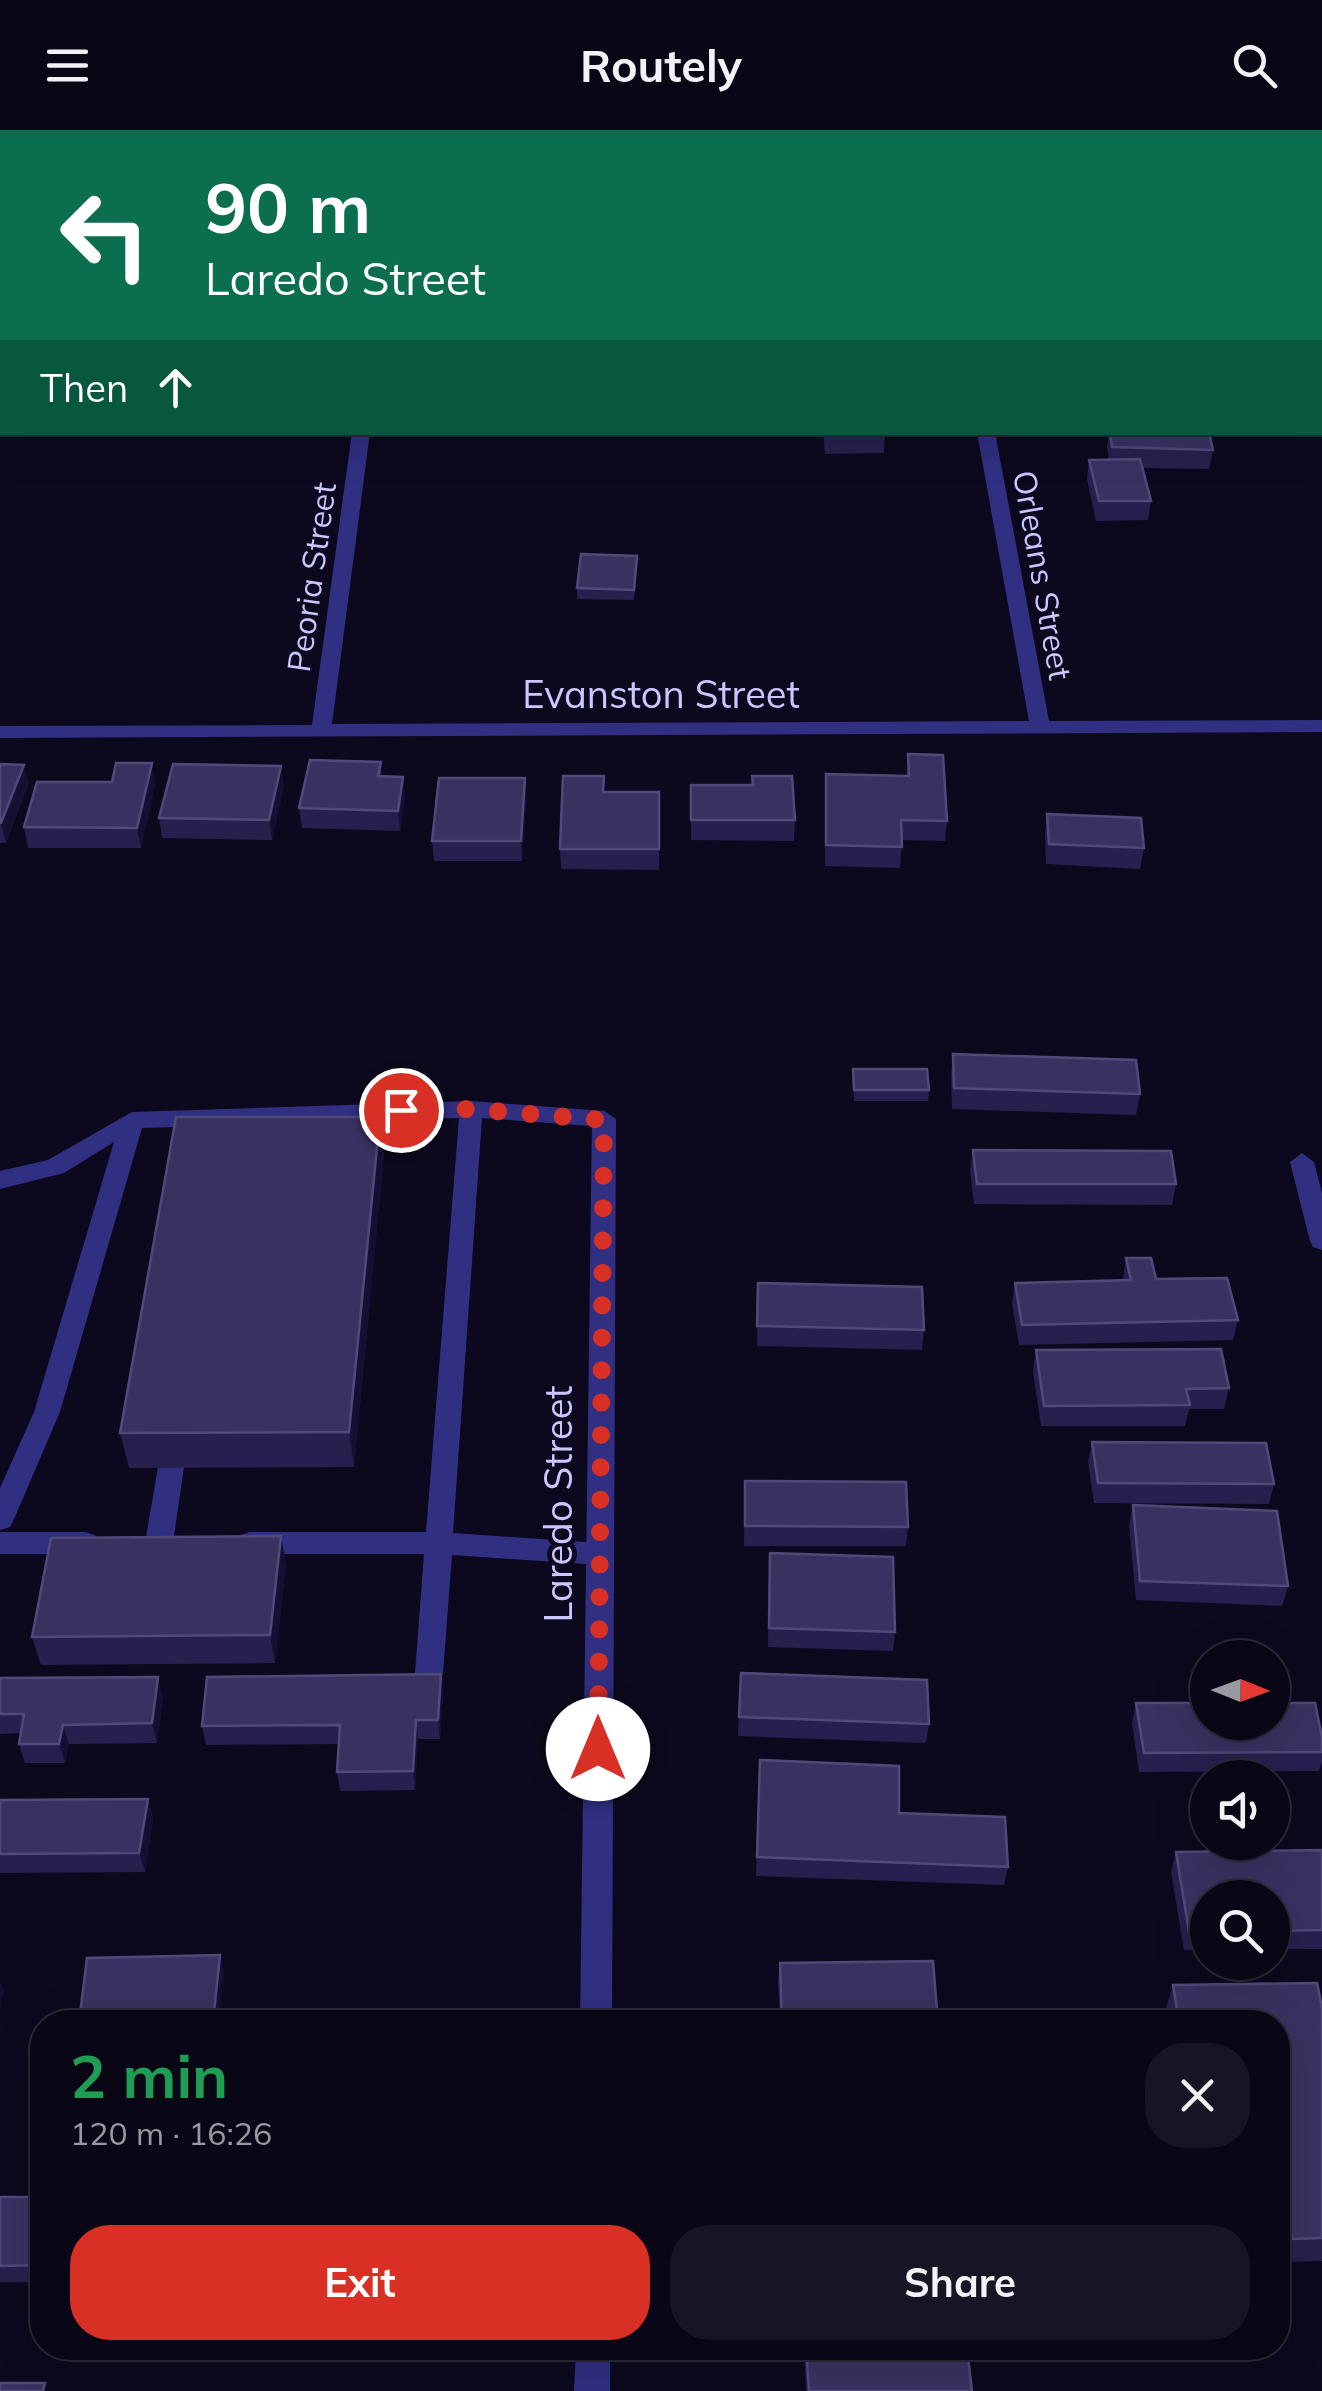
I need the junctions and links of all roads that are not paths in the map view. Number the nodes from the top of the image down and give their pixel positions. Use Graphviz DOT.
graph roads {
  1 [pos="361,435"];
  2 [pos="987,435"];
  3 [pos="1322,726"];
  4 [pos="1040,728"];
  5 [pos="321,730"];
  6 [pos="0,732"];
  7 [pos="470,1109"];
  8 [pos="132,1120"];
  9 [pos="1302,1162"];
  10 [pos="0,1180"];
  11 [pos="1322,1241"];
  12 [pos="171,1467"];
  13 [pos="0,1519"];
  14 [pos="219,1542"];
  15 [pos="0,1543"];
  16 [pos="438,1543"];
  17 [pos="600,1554"];
  18 [pos="429,1673"];
  19 [pos="596,2010"];
  20 [pos="593,2360"];
  21 [pos="592,2391"];
  1 -- 5 [label="street, Peoria Street"];
  2 -- 4 [label="street, Orleans Street"];
  3 -- 4 [label="street, Evanston Street"];
  4 -- 5 [label="street, Evanston Street"];
  5 -- 6 [label="street, Evanston Street"];
  7 -- 8 [label="street, Laredo Street"];
  7 -- 16 [label="street"];
  7 -- 17 [label="street, Laredo Street"];
  8 -- 10 [label="street"];
  8 -- 13 [label="street"];
  9 -- 11 [label="street"];
  12 -- 15 [label="street"];
  14 -- 16 [label="street"];
  16 -- 17 [label="street"];
  16 -- 18 [label="street"];
  17 -- 19 [label="street, Laredo Street"];
  20 -- 21 [label="street"];
}
